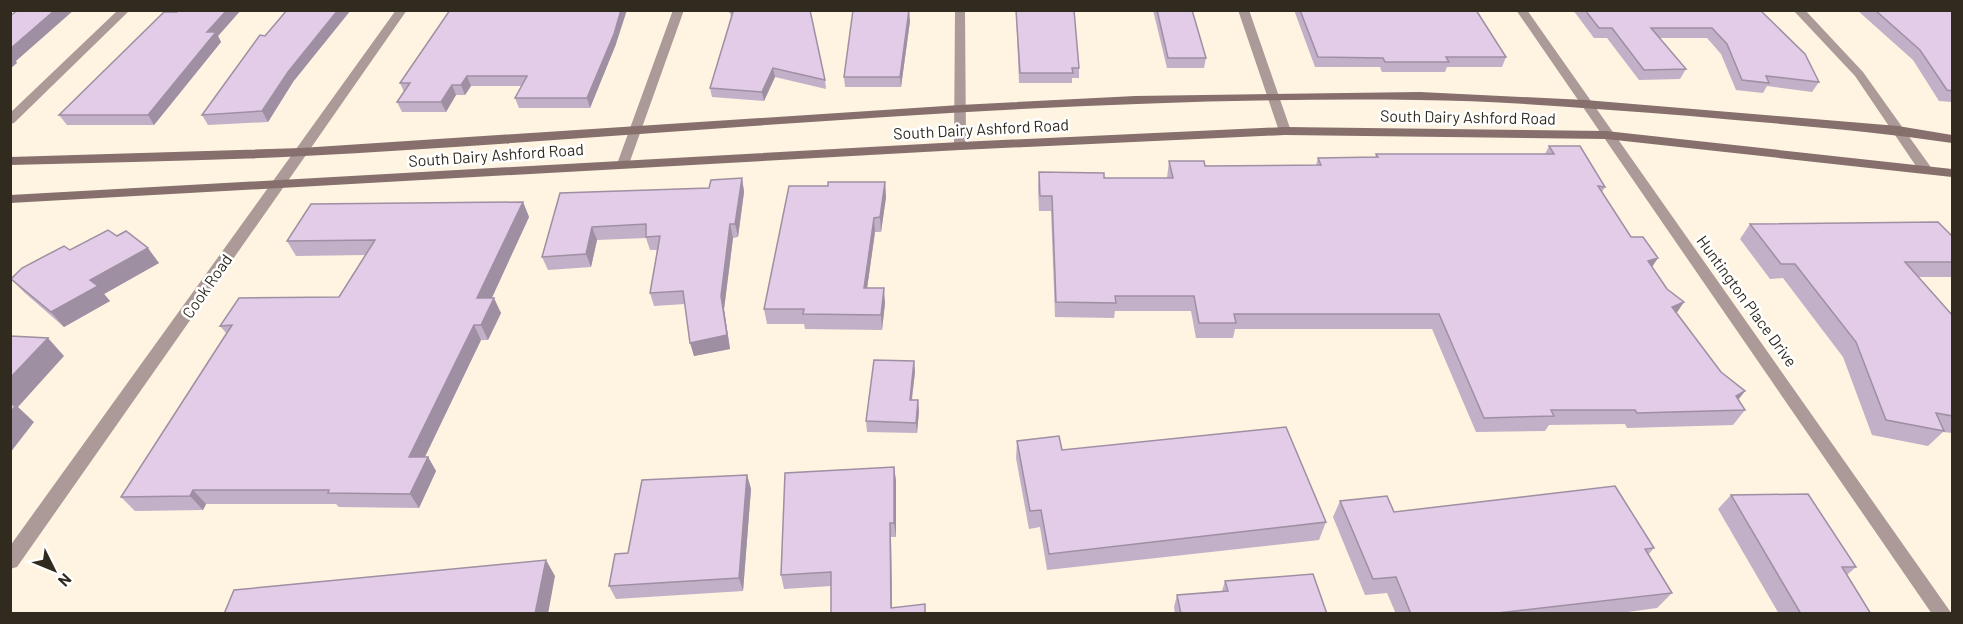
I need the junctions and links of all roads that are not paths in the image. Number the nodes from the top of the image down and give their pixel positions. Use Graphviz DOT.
graph roads {
  1 [pos="125,10"];
  2 [pos="402,10"];
  3 [pos="679,10"];
  4 [pos="960,10"];
  5 [pos="1243,10"];
  6 [pos="1521,10"];
  7 [pos="1798,10"];
  8 [pos="1274,97"];
  9 [pos="1585,104"];
  10 [pos="960,109"];
  11 [pos="10,120"];
  12 [pos="636,128"];
  13 [pos="1898,130"];
  14 [pos="1285,131"];
  15 [pos="1606,135"];
  16 [pos="1953,139"];
  17 [pos="960,146"];
  18 [pos="301,152"];
  19 [pos="10,161"];
  20 [pos="623,164"];
  21 [pos="1924,169"];
  22 [pos="1953,173"];
  23 [pos="277,186"];
  24 [pos="10,199"];
  25 [pos="10,561"];
  26 [pos="1943,614"];
  1 -- 11 [label="street"];
  2 -- 18 [label="street, Cook Road"];
  3 -- 12 [label="street"];
  4 -- 10 [label="street"];
  5 -- 8 [label="street"];
  6 -- 9 [label="street, Huntington Place Drive"];
  7 -- 13 [label="street"];
  8 -- 9 [label="main road, South Dairy Ashford Road"];
  8 -- 10 [label="main road, South Dairy Ashford Road"];
  8 -- 14 [label="street"];
  9 -- 13 [label="main road, South Dairy Ashford Road"];
  9 -- 15 [label="street, Huntington Place Drive"];
  10 -- 12 [label="main road, South Dairy Ashford Road"];
  10 -- 17 [label="street"];
  12 -- 18 [label="main road, South Dairy Ashford Road"];
  12 -- 20 [label="street"];
  13 -- 16 [label="main road, South Dairy Ashford Road"];
  13 -- 21 [label="street"];
  14 -- 15 [label="main road, South Dairy Ashford Road"];
  14 -- 17 [label="main road, South Dairy Ashford Road"];
  15 -- 21 [label="main road, South Dairy Ashford Road"];
  15 -- 26 [label="street, Huntington Place Drive"];
  17 -- 20 [label="main road, South Dairy Ashford Road"];
  18 -- 19 [label="main road, South Dairy Ashford Road"];
  18 -- 23 [label="street, Cook Road"];
  20 -- 23 [label="main road, South Dairy Ashford Road"];
  21 -- 22 [label="main road, South Dairy Ashford Road"];
  23 -- 24 [label="main road, South Dairy Ashford Road"];
  23 -- 25 [label="street, Cook Road"];
}
